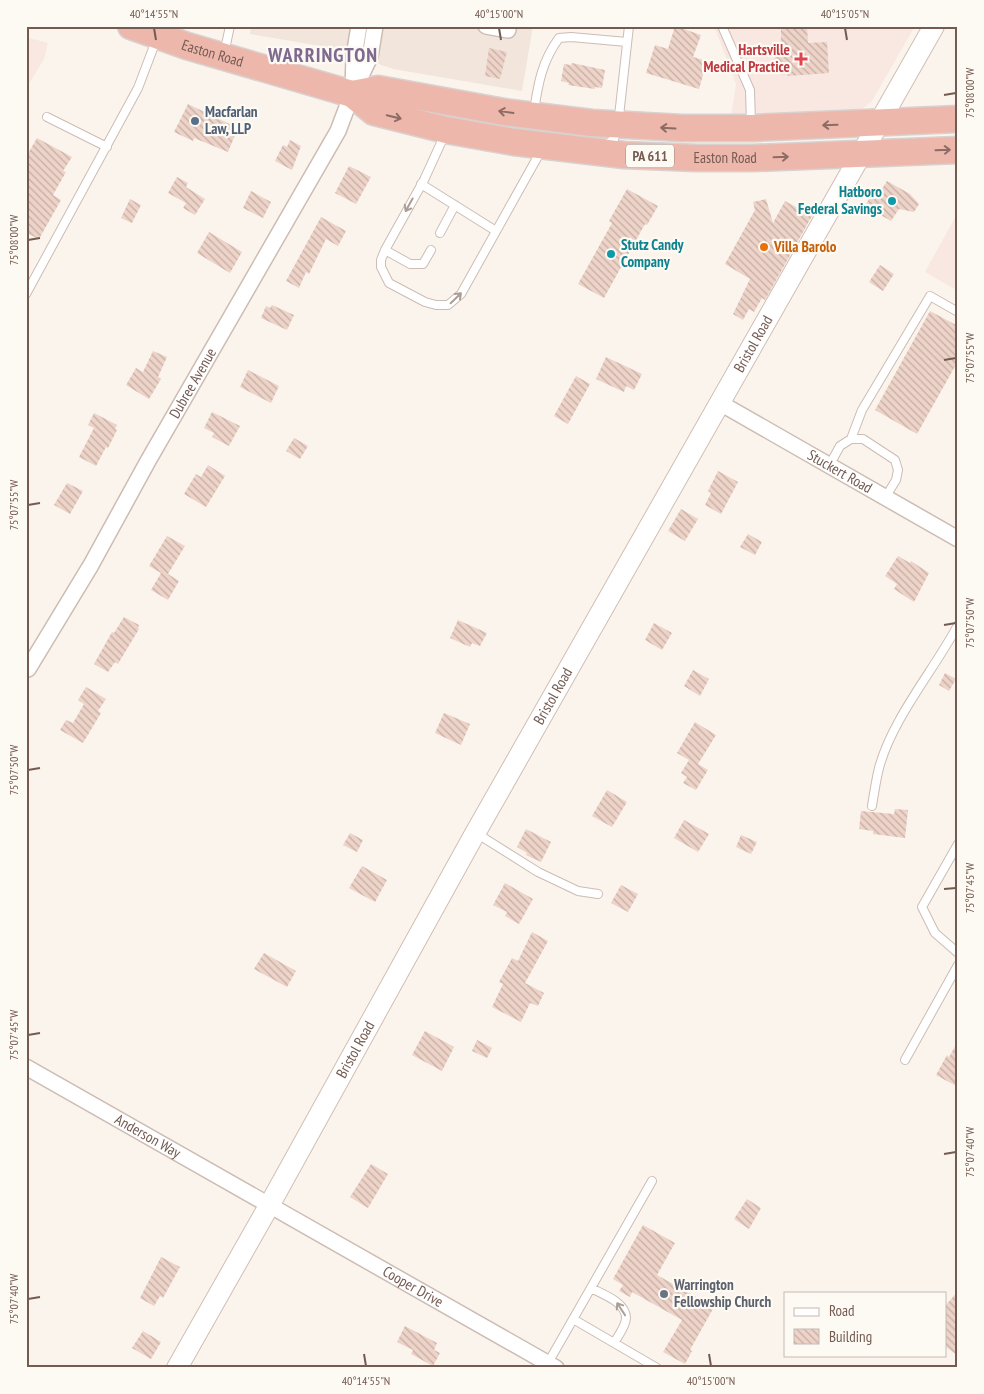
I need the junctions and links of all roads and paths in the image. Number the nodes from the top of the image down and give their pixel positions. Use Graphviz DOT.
graph roads {
  1 [pos="131,26"];
  2 [pos="230,26"];
  3 [pos="359,26"];
  4 [pos="375,26"];
  5 [pos="486,26"];
  6 [pos="629,26"];
  7 [pos="722,26"];
  8 [pos="934,26"];
  9 [pos="508,30"];
  10 [pos="167,37"];
  11 [pos="627,42"];
  12 [pos="223,56"];
  13 [pos="352,94"];
  14 [pos="533,116"];
  15 [pos="47,117"];
  16 [pos="958,119"];
  17 [pos="879,124"];
  18 [pos="618,125"];
  19 [pos="752,128"];
  20 [pos="446,130"];
  21 [pos="544,146"];
  22 [pos="107,147"];
  23 [pos="958,150"];
  24 [pos="591,152"];
  25 [pos="862,154"];
  26 [pos="421,184"];
  27 [pos="455,205"];
  28 [pos="496,231"];
  29 [pos="440,232"];
  30 [pos="385,250"];
  31 [pos="431,250"];
  32 [pos="26,294"];
  33 [pos="958,312"];
  34 [pos="720,403"];
  35 [pos="852,439"];
  36 [pos="829,466"];
  37 [pos="885,498"];
  38 [pos="958,539"];
  39 [pos="958,625"];
  40 [pos="28,669"];
  41 [pos="872,806"];
  42 [pos="476,833"];
  43 [pos="958,844"];
  44 [pos="598,894"];
  45 [pos="958,953"];
  46 [pos="958,965"];
  47 [pos="905,1060"];
  48 [pos="26,1067"];
  49 [pos="652,1181"];
  50 [pos="270,1204"];
  51 [pos="591,1288"];
  52 [pos="573,1319"];
  53 [pos="614,1343"];
  54 [pos="552,1365"];
  55 [pos="177,1368"];
  56 [pos="658,1368"];
  1 -- 10 [label="highway, Easton Road / PA 611"];
  2 -- 12 [label="lane"];
  3 -- 13 [label="street"];
  4 -- 13 [label="street"];
  5 -- 9 [label="street"];
  6 -- 11 [label="lane"];
  7 -- 19 [label="lane"];
  8 -- 17 [label="main road, Bristol Road"];
  10 -- 12 [label="highway, Easton Road / PA 611"];
  10 -- 22 [label="lane"];
  11 -- 14 [label="lane"];
  11 -- 18 [label="lane"];
  12 -- 13 [label="highway, Easton Road / PA 611"];
  14 -- 13 [label="highway, Easton Road / PA 611, one-way"];
  13 -- 20 [label="highway, Easton Road / PA 611, one-way"];
  13 -- 40 [label="street, Dubree Avenue"];
  14 -- 18 [label="highway, Easton Road / PA 611"];
  15 -- 22 [label="lane"];
  16 -- 17 [label="highway, Easton Road / PA 611"];
  17 -- 19 [label="highway, Easton Road / PA 611, one-way"];
  17 -- 25 [label="main road, Bristol Road"];
  19 -- 18 [label="highway, Easton Road / PA 611, one-way"];
  18 -- 24 [label="lane"];
  20 -- 21 [label="highway, Easton Road / PA 611"];
  20 -- 26 [label="lane"];
  21 -- 24 [label="highway, Easton Road / PA 611"];
  21 -- 28 [label="lane"];
  22 -- 32 [label="lane"];
  25 -- 23 [label="highway, Easton Road / PA 611, one-way"];
  24 -- 25 [label="highway, Easton Road / PA 611, one-way"];
  25 -- 34 [label="main road, Bristol Road"];
  26 -- 27 [label="lane"];
  26 -- 30 [label="lane, one-way"];
  27 -- 28 [label="lane"];
  27 -- 29 [label="lane"];
  30 -- 28 [label="lane, one-way"];
  30 -- 31 [label="lane"];
  33 -- 35 [label="lane"];
  34 -- 36 [label="street, Stuckert Road"];
  34 -- 42 [label="main road, Bristol Road"];
  35 -- 36 [label="lane"];
  35 -- 37 [label="lane"];
  36 -- 37 [label="street, Stuckert Road"];
  37 -- 38 [label="street, Stuckert Road"];
  39 -- 41 [label="lane"];
  42 -- 44 [label="lane"];
  42 -- 50 [label="main road, Bristol Road"];
  43 -- 45 [label="lane"];
  46 -- 47 [label="lane"];
  48 -- 50 [label="street, Anderson Way"];
  49 -- 51 [label="lane"];
  50 -- 54 [label="street, Cooper Drive"];
  50 -- 55 [label="main road, Bristol Road"];
  51 -- 52 [label="lane"];
  53 -- 51 [label="lane, one-way"];
  52 -- 53 [label="lane"];
  52 -- 54 [label="lane"];
  53 -- 56 [label="lane"];
}
